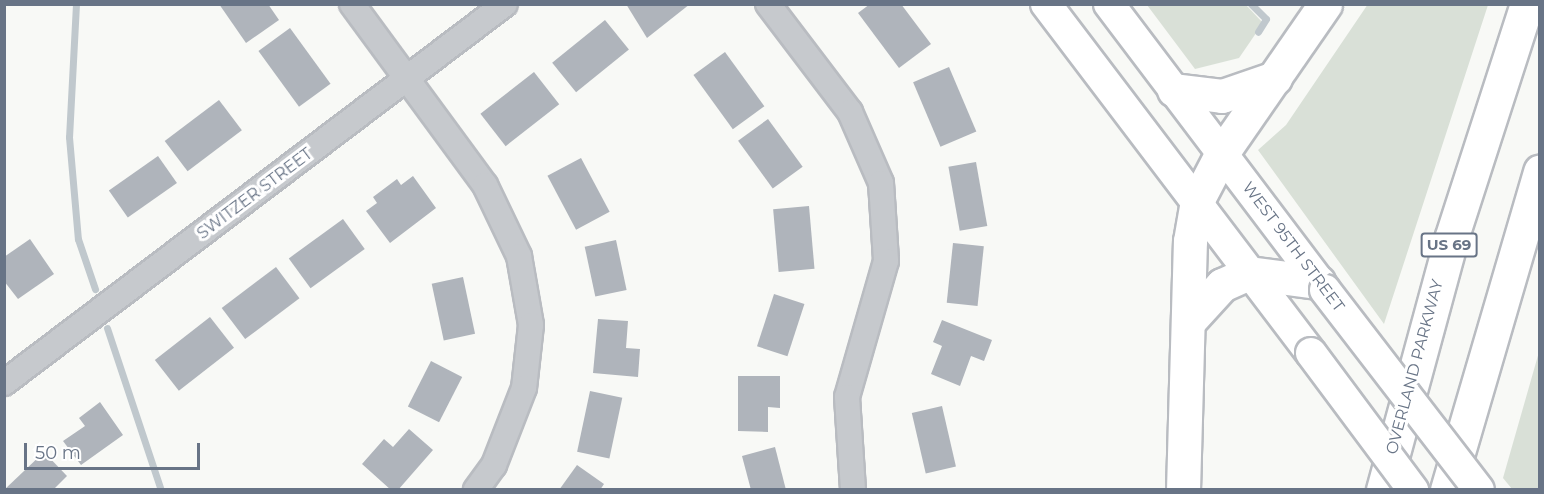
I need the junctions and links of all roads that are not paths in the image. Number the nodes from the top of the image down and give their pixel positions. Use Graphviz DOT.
graph roads {
  1 [pos="352,4"];
  2 [pos="505,4"];
  3 [pos="768,4"];
  4 [pos="1046,4"];
  5 [pos="1109,4"];
  6 [pos="1325,4"];
  7 [pos="1527,4"];
  8 [pos="1275,78"];
  9 [pos="406,80"];
  10 [pos="1174,90"];
  11 [pos="1222,153"];
  12 [pos="1539,171"];
  13 [pos="1197,201"];
  14 [pos="1249,273"];
  15 [pos="1322,286"];
  16 [pos="1189,321"];
  17 [pos="4,383"];
  18 [pos="476,489"];
  19 [pos="853,489"];
  20 [pos="1183,489"];
  21 [pos="1383,489"];
  22 [pos="1413,489"];
  23 [pos="1447,489"];
  24 [pos="1479,489"];
  1 -- 9 [label="street"];
  2 -- 9 [label="street, SWITZER STREET"];
  3 -- 19 [label="street"];
  4 -- 13 [label="main road"];
  5 -- 10 [label="main road, WEST 95TH STREET"];
  6 -- 8 [label="highway"];
  7 -- 21 [label="highway, OVERLAND PARKWAY / US 69"];
  8 -- 10 [label="highway"];
  8 -- 11 [label="highway"];
  9 -- 17 [label="street, SWITZER STREET"];
  9 -- 18 [label="street"];
  10 -- 11 [label="main road, WEST 95TH STREET"];
  11 -- 13 [label="highway"];
  11 -- 15 [label="main road, WEST 95TH STREET"];
  12 -- 23 [label="highway"];
  13 -- 14 [label="main road"];
  13 -- 16 [label="highway"];
  14 -- 15 [label="highway"];
  14 -- 16 [label="highway"];
  14 -- 22 [label="main road, bridge"];
  15 -- 24 [label="main road, WEST 95TH STREET, bridge"];
  16 -- 20 [label="highway"];
}
